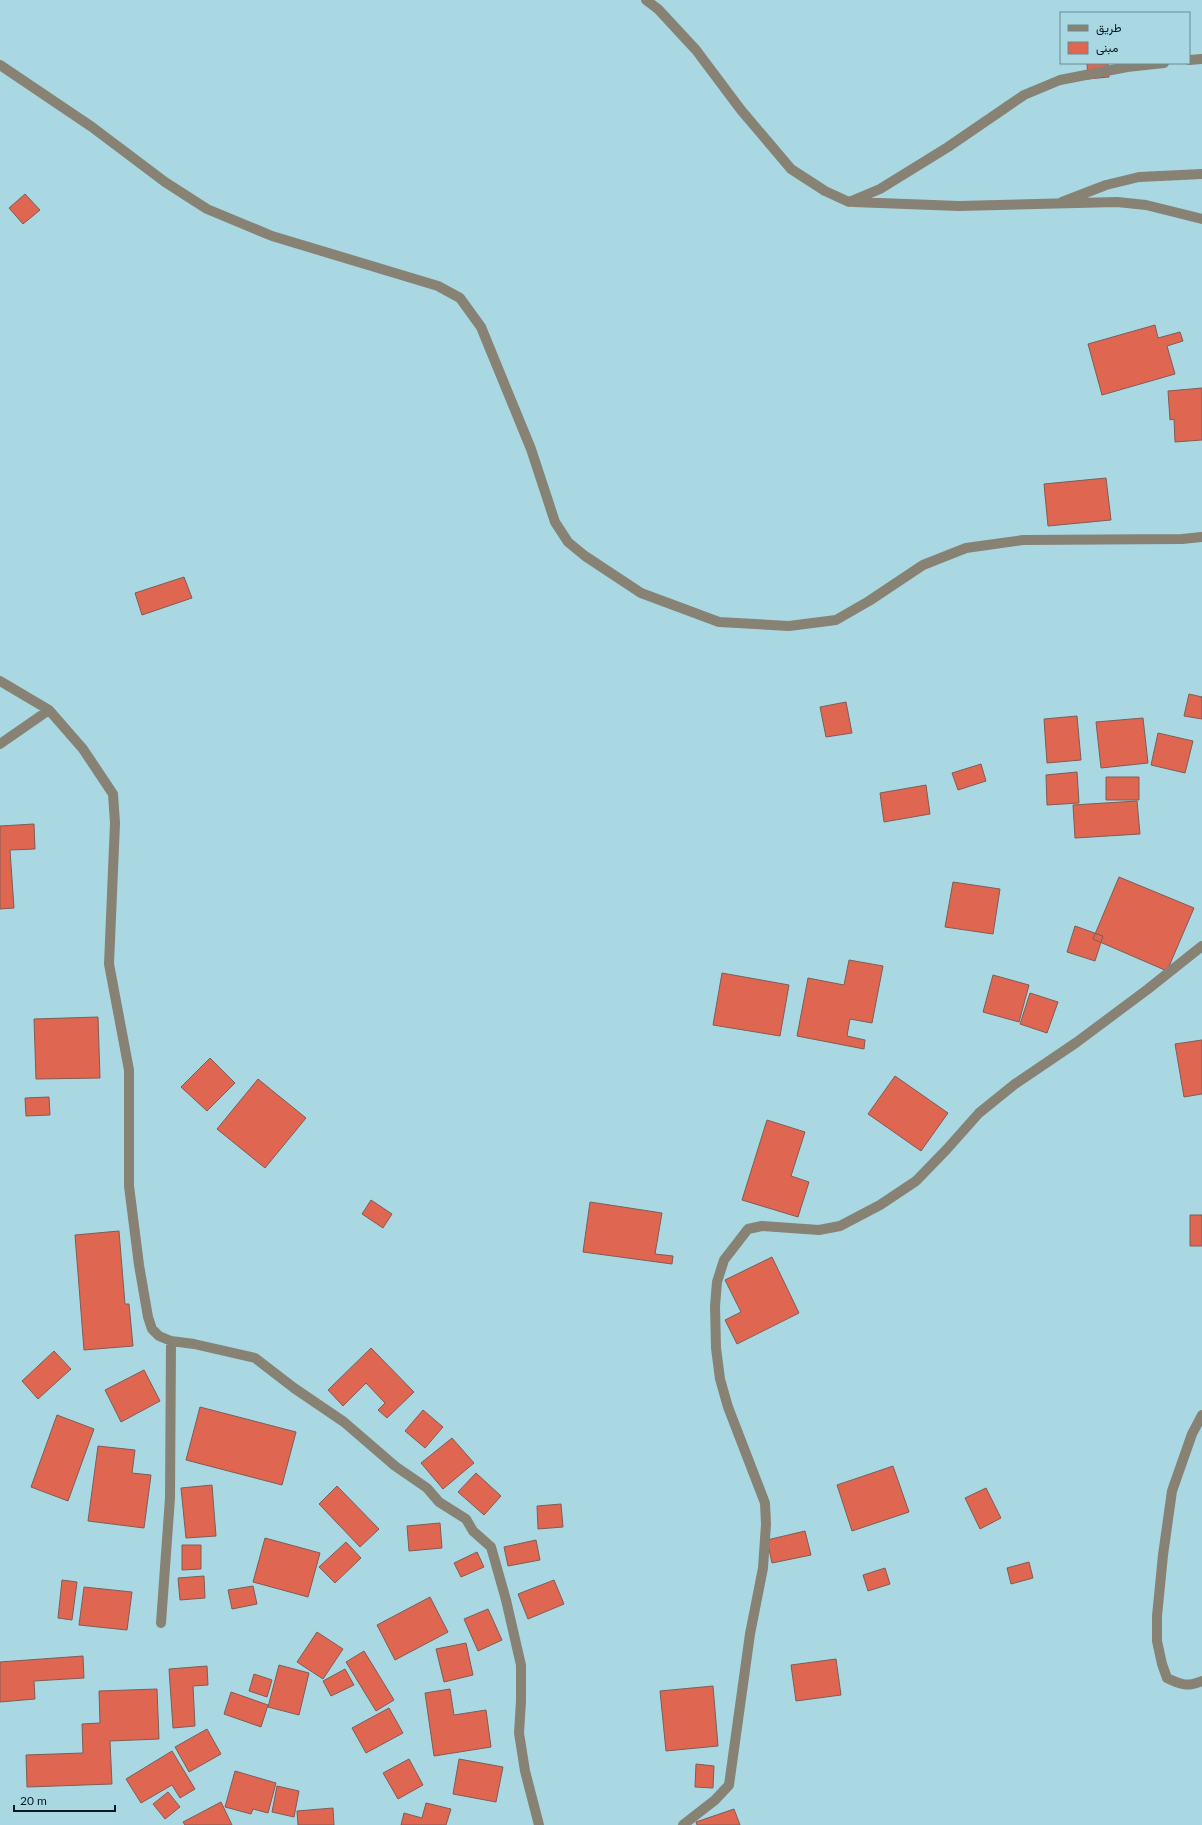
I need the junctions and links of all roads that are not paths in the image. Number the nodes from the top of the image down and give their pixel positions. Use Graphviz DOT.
graph roads {
  1 [pos="646,0"];
  2 [pos="1202,59"];
  3 [pos="1190,60"];
  4 [pos="1155,64"];
  5 [pos="0,65"];
  6 [pos="1202,174"];
  7 [pos="849,202"];
  8 [pos="1056,204"];
  9 [pos="1202,219"];
  10 [pos="1202,537"];
  11 [pos="0,681"];
  12 [pos="49,710"];
  13 [pos="0,744"];
  14 [pos="1202,946"];
  15 [pos="171,1341"];
  16 [pos="1202,1415"];
  17 [pos="161,1623"];
  18 [pos="1202,1681"];
  19 [pos="539,1825"];
  20 [pos="683,1825"];
  1 -- 7 [label="street"];
  2 -- 3 [label="street"];
  4 -- 7 [label="street"];
  5 -- 10 [label="street"];
  6 -- 8 [label="street"];
  7 -- 8 [label="street"];
  8 -- 9 [label="street"];
  11 -- 12 [label="street"];
  12 -- 13 [label="street"];
  12 -- 15 [label="street"];
  14 -- 20 [label="street"];
  15 -- 17 [label="street"];
  15 -- 19 [label="street"];
  16 -- 18 [label="street"];
}
